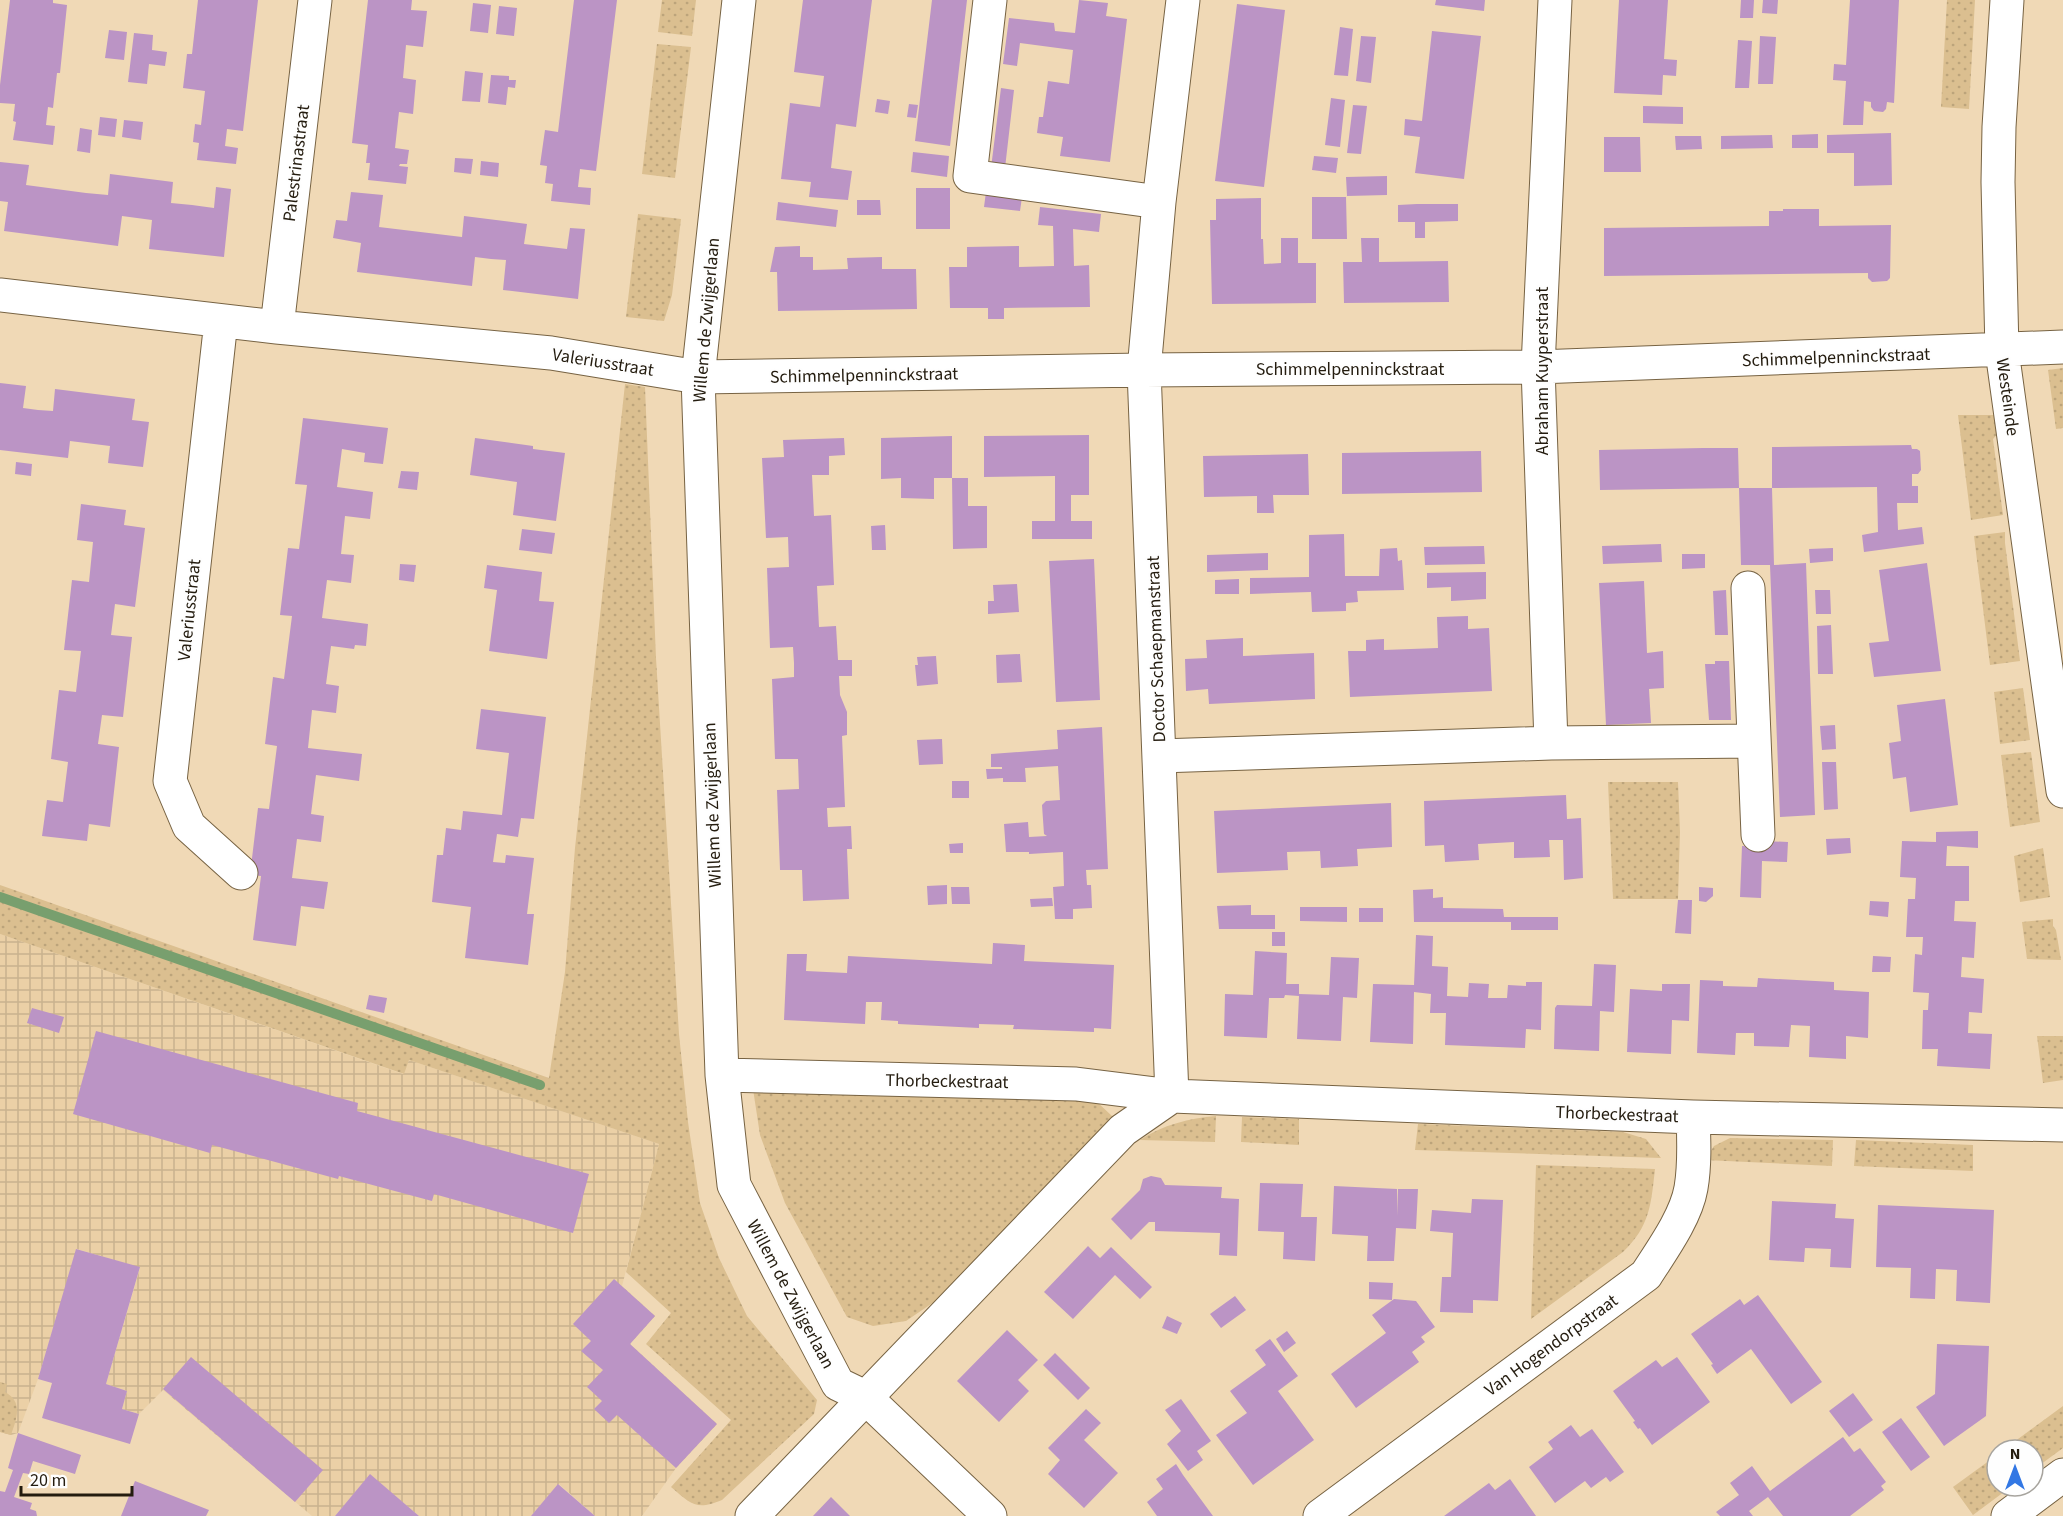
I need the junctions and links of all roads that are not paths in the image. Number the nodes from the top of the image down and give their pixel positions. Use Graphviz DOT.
graph roads {
  1 [pos="315,0"];
  2 [pos="739,0"];
  3 [pos="990,0"];
  4 [pos="1183,0"];
  5 [pos="1555,0"];
  6 [pos="2007,0"];
  7 [pos="1159,202"];
  8 [pos="0,295"];
  9 [pos="221,321"];
  10 [pos="277,327"];
  11 [pos="2063,348"];
  12 [pos="2002,351"];
  13 [pos="1538,367"];
  14 [pos="1144,370"];
  15 [pos="698,377"];
  16 [pos="1748,588"];
  17 [pos="1755,741"];
  18 [pos="1551,742"];
  19 [pos="1160,756"];
  20 [pos="2063,790"];
  21 [pos="1758,835"];
  22 [pos="240,873"];
  23 [pos="722,1075"];
  24 [pos="1172,1096"];
  25 [pos="1693,1118"];
  26 [pos="2063,1125"];
  27 [pos="865,1397"];
  28 [pos="2063,1475"];
  29 [pos="752,1516"];
  30 [pos="990,1516"];
  31 [pos="1320,1516"];
  32 [pos="2008,1516"];
  1 -- 10 [label="street, Palestrinastraat"];
  2 -- 15 [label="street, Willem de Zwijgerlaan"];
  3 -- 7 [label="street"];
  4 -- 7 [label="street, Doctor Schaepmanstraat"];
  5 -- 13 [label="street, Abraham Kuyperstraat"];
  6 -- 12 [label="street, Westeinde"];
  7 -- 14 [label="street, Doctor Schaepmanstraat"];
  8 -- 9 [label="street, Valeriusstraat"];
  9 -- 10 [label="street, Valeriusstraat"];
  9 -- 22 [label="street, Valeriusstraat"];
  10 -- 15 [label="street, Valeriusstraat"];
  11 -- 12 [label="street, Schimmelpenninckstraat"];
  12 -- 13 [label="street, Schimmelpenninckstraat"];
  12 -- 20 [label="street, Westeinde"];
  13 -- 14 [label="street, Schimmelpenninckstraat"];
  13 -- 18 [label="street, Abraham Kuyperstraat"];
  14 -- 15 [label="street, Schimmelpenninckstraat"];
  14 -- 19 [label="street, Doctor Schaepmanstraat"];
  15 -- 23 [label="street, Willem de Zwijgerlaan"];
  16 -- 17 [label="street"];
  17 -- 18 [label="street"];
  17 -- 21 [label="street"];
  18 -- 19 [label="street"];
  19 -- 24 [label="street, Doctor Schaepmanstraat"];
  23 -- 24 [label="street, Thorbeckestraat"];
  23 -- 27 [label="street, Willem de Zwijgerlaan"];
  24 -- 25 [label="street, Thorbeckestraat"];
  24 -- 27 [label="street"];
  25 -- 26 [label="street, Thorbeckestraat"];
  25 -- 31 [label="street, Van Hogendorpstraat"];
  27 -- 29 [label="street"];
  27 -- 30 [label="street, Willem de Zwijgerlaan"];
  28 -- 32 [label="street"];
}
